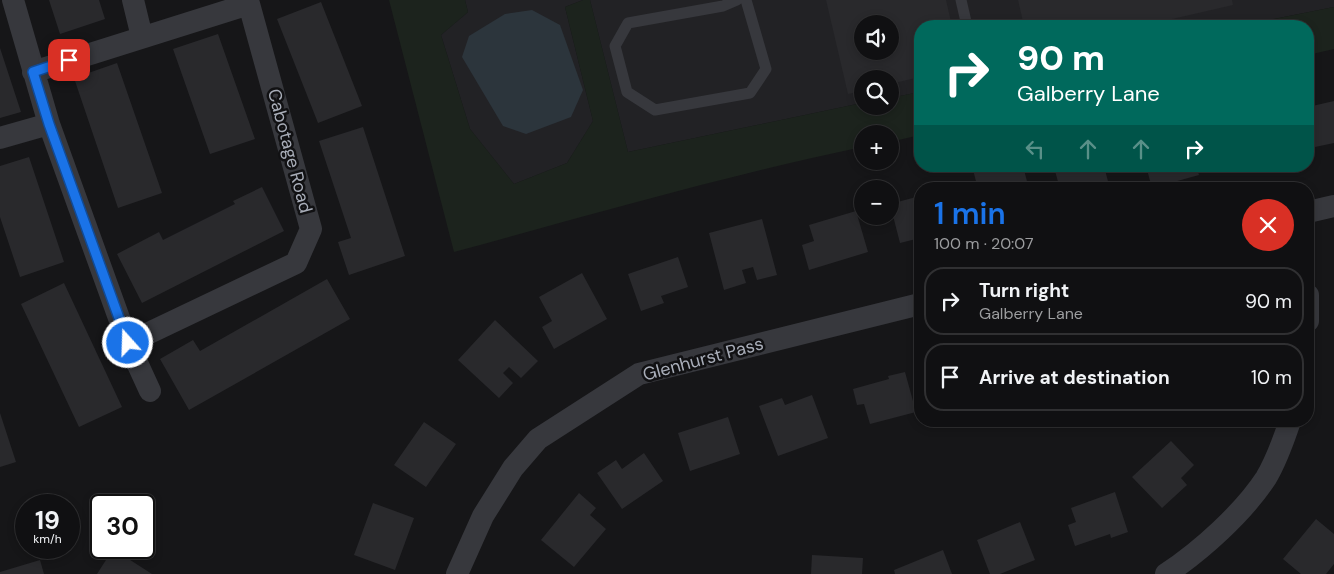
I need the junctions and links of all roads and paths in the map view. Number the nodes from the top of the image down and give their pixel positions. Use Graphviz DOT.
graph roads {
  1 [pos="13,0"];
  2 [pos="133,0"];
  3 [pos="737,0"];
  4 [pos="746,0"];
  5 [pos="961,0"];
  6 [pos="966,20"];
  7 [pos="142,38"];
  8 [pos="33,72"];
  9 [pos="49,124"];
  10 [pos="0,138"];
  11 [pos="1334,206"];
  12 [pos="1314,211"];
  13 [pos="914,305"];
  14 [pos="128,343"];
  15 [pos="150,391"];
  16 [pos="1287,427"];
  17 [pos="458,574"];
  18 [pos="1166,574"];
  1 -- 8 [label="street"];
  2 -- 7 [label="street"];
  3 -- 4 [label="lane"];
  5 -- 6 [label="lane"];
  7 -- 8 [label="street"];
  7 -- 14 [label="street, Cabotage Road"];
  8 -- 9 [label="street"];
  9 -- 10 [label="street"];
  9 -- 14 [label="street"];
  11 -- 12 [label="street"];
  13 -- 17 [label="street, Glenhurst Pass"];
  14 -- 15 [label="street"];
  16 -- 18 [label="street"];
}
